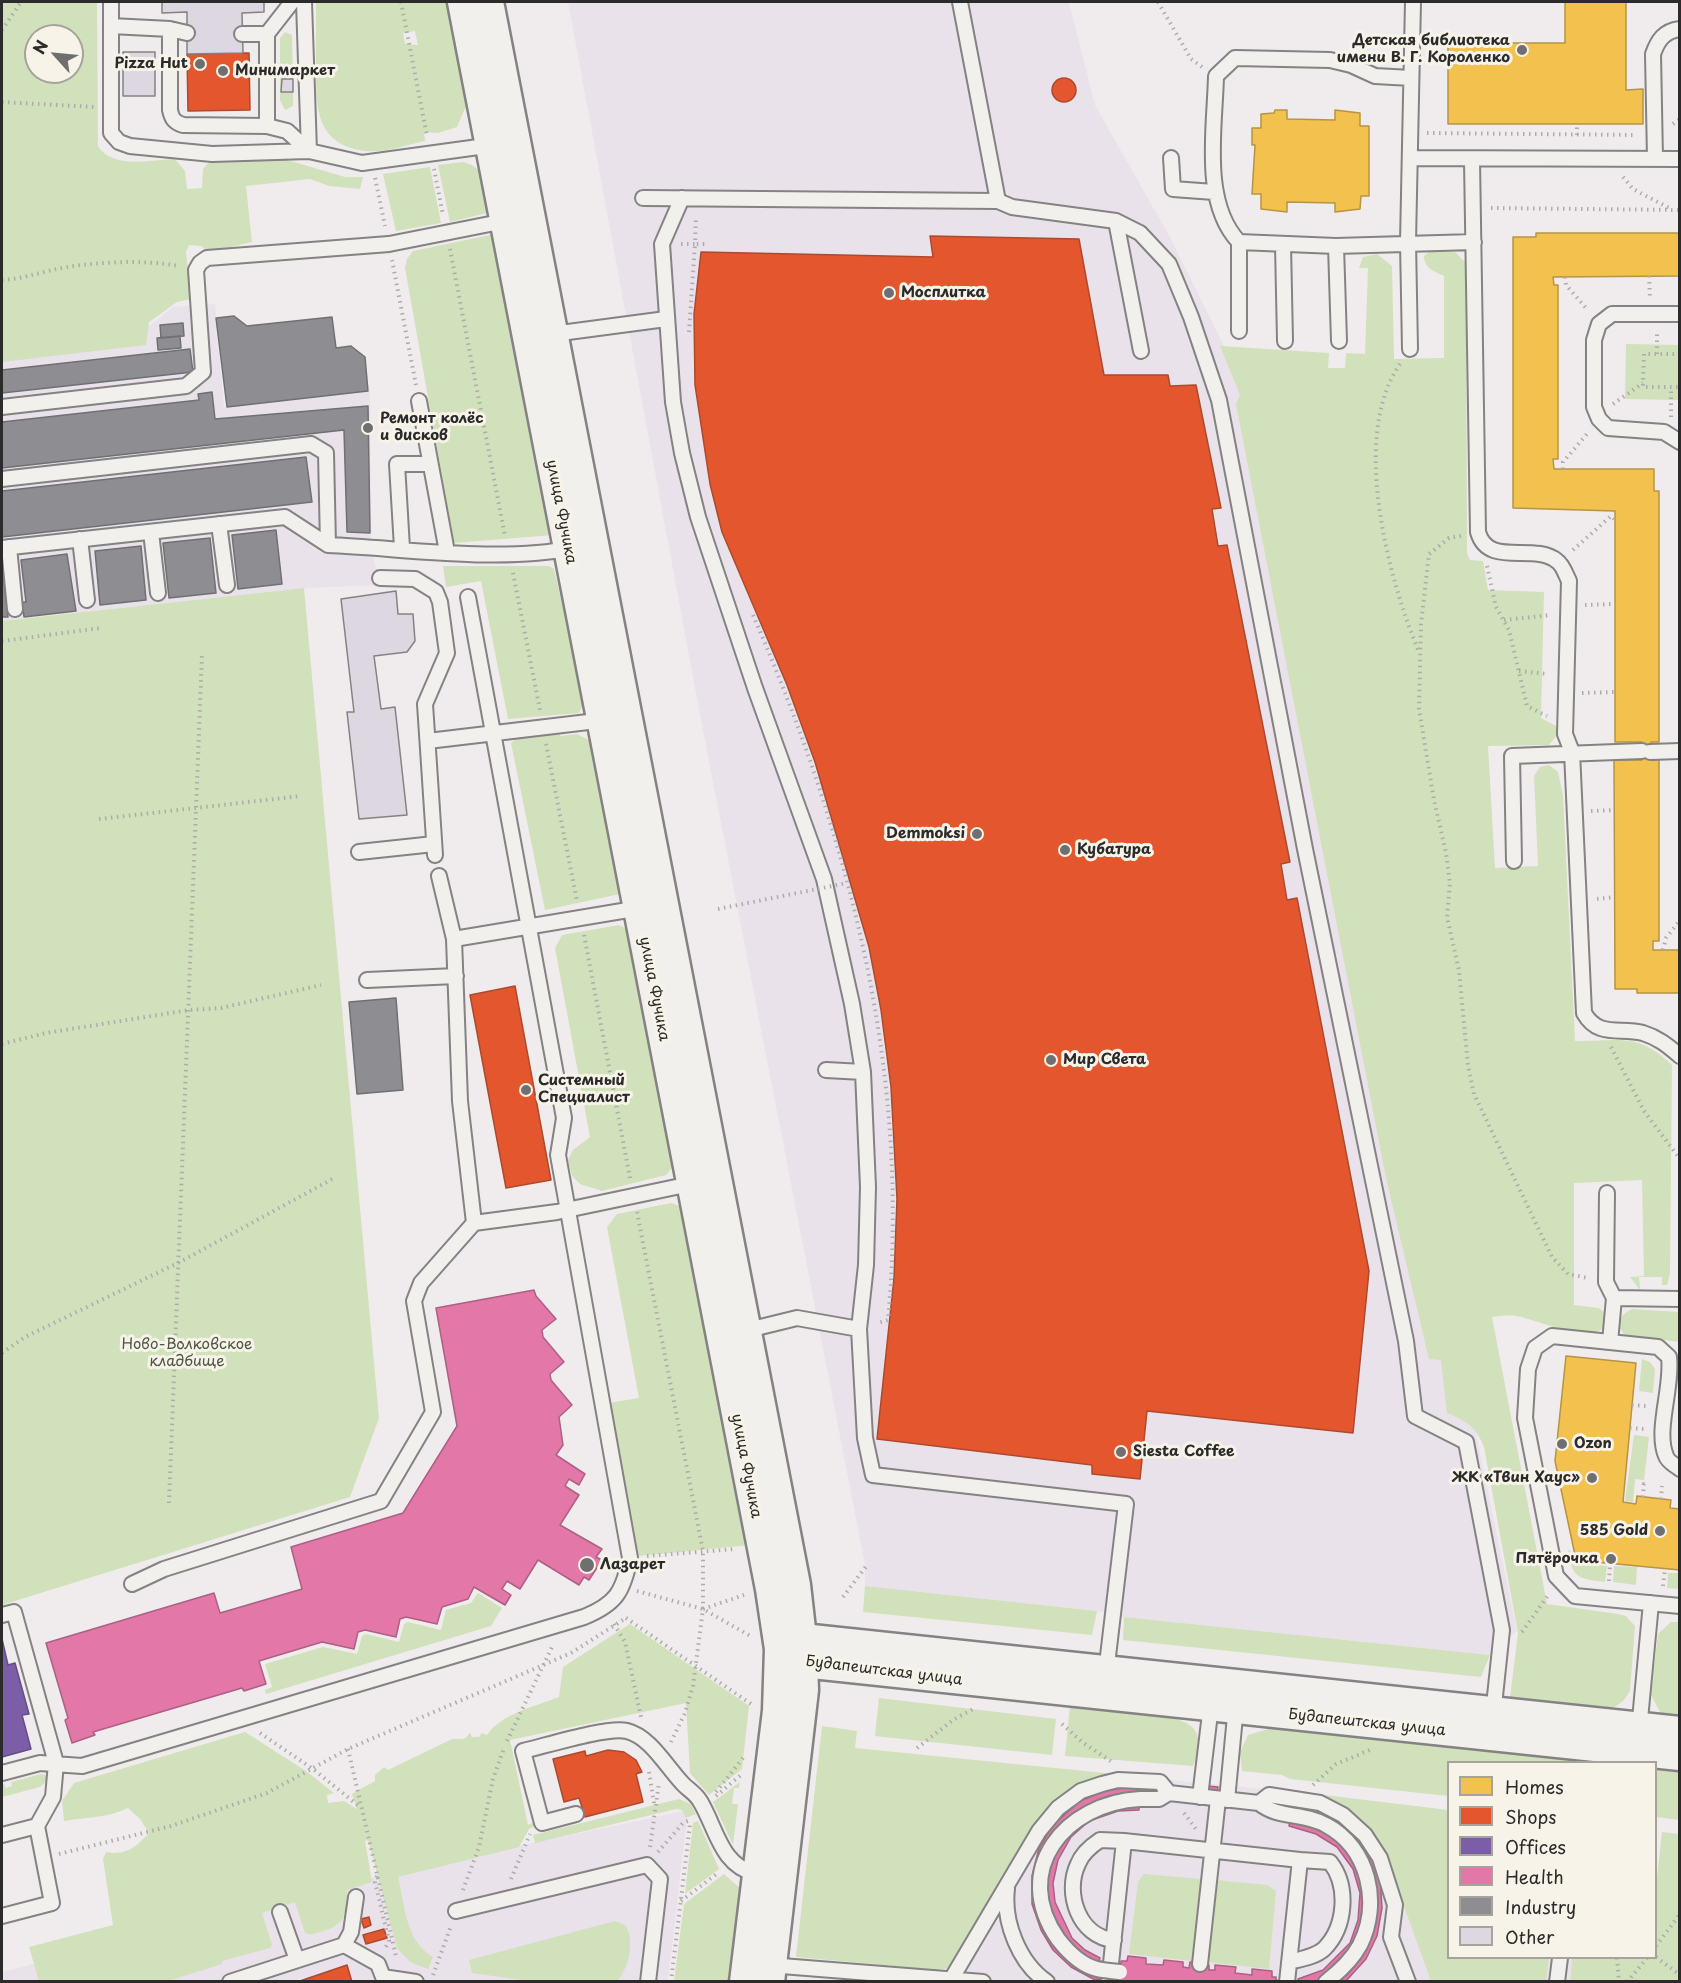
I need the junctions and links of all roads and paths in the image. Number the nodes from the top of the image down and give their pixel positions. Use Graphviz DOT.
graph roads {
  1 [pos="21,2"];
  2 [pos="111,2"];
  3 [pos="292,2"];
  4 [pos="304,2"];
  5 [pos="401,2"];
  6 [pos="462,2"];
  7 [pos="489,2"];
  8 [pos="960,2"];
  9 [pos="1158,2"];
  10 [pos="1413,2"];
  11 [pos="111,26"];
  12 [pos="170,29"];
  13 [pos="1680,29"];
  14 [pos="2,30"];
  15 [pos="187,33"];
  16 [pos="242,34"];
  17 [pos="267,34"];
  18 [pos="1216,76"];
  19 [pos="1412,78"];
  20 [pos="2,102"];
  21 [pos="109,106"];
  22 [pos="267,126"];
  23 [pos="1411,133"];
  24 [pos="1655,135"];
  25 [pos="503,143"];
  26 [pos="309,151"];
  27 [pos="431,155"];
  28 [pos="1171,158"];
  29 [pos="1411,158"];
  30 [pos="1655,159"];
  31 [pos="1680,159"];
  32 [pos="1472,160"];
  33 [pos="1610,160"];
  34 [pos="372,162"];
  35 [pos="1214,192"];
  36 [pos="643,198"];
  37 [pos="682,198"];
  38 [pos="696,199"];
  39 [pos="998,201"];
  40 [pos="1473,208"];
  41 [pos="1672,210"];
  42 [pos="1680,210"];
  43 [pos="505,221"];
  44 [pos="1116,221"];
  45 [pos="447,232"];
  46 [pos="1239,242"];
  47 [pos="1408,242"];
  48 [pos="1474,242"];
  49 [pos="389,244"];
  50 [pos="695,244"];
  51 [pos="1283,245"];
  52 [pos="1336,246"];
  53 [pos="196,270"];
  54 [pos="1565,277"];
  55 [pos="2,280"];
  56 [pos="1680,314"];
  57 [pos="666,319"];
  58 [pos="1599,324"];
  59 [pos="1239,331"];
  60 [pos="554,334"];
  61 [pos="1285,341"];
  62 [pos="1339,341"];
  63 [pos="1410,349"];
  64 [pos="1141,351"];
  65 [pos="1680,354"];
  66 [pos="1643,383"];
  67 [pos="1671,387"];
  68 [pos="1680,387"];
  69 [pos="419,401"];
  70 [pos="2,407"];
  71 [pos="1598,417"];
  72 [pos="1675,439"];
  73 [pos="430,464"];
  74 [pos="1563,469"];
  75 [pos="2,479"];
  76 [pos="1614,519"];
  77 [pos="219,524"];
  78 [pos="151,531"];
  79 [pos="1478,532"];
  80 [pos="80,539"];
  81 [pos="328,545"];
  82 [pos="581,546"];
  83 [pos="5,548"];
  84 [pos="402,548"];
  85 [pos="1490,551"];
  86 [pos="447,552"];
  87 [pos="509,553"];
  88 [pos="1560,562"];
  89 [pos="380,578"];
  90 [pos="227,585"];
  91 [pos="158,593"];
  92 [pos="468,597"];
  93 [pos="87,600"];
  94 [pos="1614,604"];
  95 [pos="15,609"];
  96 [pos="1568,609"];
  97 [pos="1504,620"];
  98 [pos="102,628"];
  99 [pos="2,641"];
  100 [pos="1419,652"];
  101 [pos="202,655"];
  102 [pos="1519,671"];
  103 [pos="1566,675"];
  104 [pos="1614,692"];
  105 [pos="1566,693"];
  106 [pos="1527,706"];
  107 [pos="615,718"];
  108 [pos="543,726"];
  109 [pos="491,732"];
  110 [pos="428,741"];
  111 [pos="1680,751"];
  112 [pos="1572,752"];
  113 [pos="301,796"];
  114 [pos="195,808"];
  115 [pos="99,819"];
  116 [pos="358,852"];
  117 [pos="1514,861"];
  118 [pos="439,876"];
  119 [pos="847,883"];
  120 [pos="651,907"];
  121 [pos="718,909"];
  122 [pos="580,918"];
  123 [pos="1680,920"];
  124 [pos="528,927"];
  125 [pos="454,939"];
  126 [pos="1663,950"];
  127 [pos="456,976"];
  128 [pos="367,980"];
  129 [pos="321,985"];
  130 [pos="189,1010"];
  131 [pos="1598,1029"];
  132 [pos="2,1044"];
  133 [pos="1680,1056"];
  134 [pos="826,1070"];
  135 [pos="863,1072"];
  136 [pos="1680,1159"];
  137 [pos="336,1178"];
  138 [pos="705,1181"];
  139 [pos="1607,1193"];
  140 [pos="634,1196"];
  141 [pos="569,1209"];
  142 [pos="474,1223"];
  143 [pos="180,1262"];
  144 [pos="1606,1282"];
  145 [pos="1614,1298"];
  146 [pos="1680,1299"];
  147 [pos="859,1329"];
  148 [pos="748,1330"];
  149 [pos="1610,1342"];
  150 [pos="2,1353"];
  151 [pos="1680,1469"];
  152 [pos="1647,1484"];
  153 [pos="1662,1486"];
  154 [pos="1643,1497"];
  155 [pos="1661,1499"];
  156 [pos="169,1503"];
  157 [pos="746,1548"];
  158 [pos="704,1551"];
  159 [pos="630,1558"];
  160 [pos="1610,1564"];
  161 [pos="867,1565"];
  162 [pos="1665,1569"];
  163 [pos="1559,1581"];
  164 [pos="132,1584"];
  165 [pos="1609,1586"];
  166 [pos="622,1587"];
  167 [pos="1663,1591"];
  168 [pos="754,1592"];
  169 [pos="843,1597"];
  170 [pos="1651,1603"];
  171 [pos="1680,1606"];
  172 [pos="604,1608"];
  173 [pos="703,1609"];
  174 [pos="2,1615"];
  175 [pos="626,1618"];
  176 [pos="615,1626"];
  177 [pos="786,1648"];
  178 [pos="1501,1654"];
  179 [pos="544,1665"];
  180 [pos="696,1666"];
  181 [pos="1105,1683"];
  182 [pos="1225,1683"];
  183 [pos="980,1703"];
  184 [pos="756,1708"];
  185 [pos="1224,1708"];
  186 [pos="241,1718"];
  187 [pos="1062,1724"];
  188 [pos="1492,1724"];
  189 [pos="1680,1731"];
  190 [pos="1638,1739"];
  191 [pos="643,1740"];
  192 [pos="918,1748"];
  193 [pos="348,1749"];
  194 [pos="746,1755"];
  195 [pos="1680,1756"];
  196 [pos="56,1762"];
  197 [pos="1114,1763"];
  198 [pos="313,1769"];
  199 [pos="2,1773"];
  200 [pos="1169,1793"];
  201 [pos="1200,1797"];
  202 [pos="711,1800"];
  203 [pos="1222,1800"];
  204 [pos="1259,1803"];
  205 [pos="655,1807"];
  206 [pos="360,1808"];
  207 [pos="576,1814"];
  208 [pos="690,1820"];
  209 [pos="542,1823"];
  210 [pos="37,1826"];
  211 [pos="2,1835"];
  212 [pos="1124,1841"];
  213 [pos="1212,1851"];
  214 [pos="43,1858"];
  215 [pos="1300,1860"];
  216 [pos="744,1868"];
  217 [pos="377,1875"];
  218 [pos="1007,1885"];
  219 [pos="356,1897"];
  220 [pos="502,1899"];
  221 [pos="680,1901"];
  222 [pos="456,1911"];
  223 [pos="280,1912"];
  224 [pos="1680,1914"];
  225 [pos="2,1916"];
  226 [pos="1114,1940"];
  227 [pos="344,1945"];
  228 [pos="1657,1945"];
  229 [pos="1657,1958"];
  230 [pos="1560,1959"];
  231 [pos="1617,1959"];
  232 [pos="1646,1959"];
  233 [pos="297,1960"];
  234 [pos="1289,1962"];
  235 [pos="378,1964"];
  236 [pos="1200,1964"];
  237 [pos="758,1972"];
  238 [pos="1120,1972"];
  239 [pos="1680,1975"];
  240 [pos="831,1977"];
  241 [pos="952,1978"];
  242 [pos="383,1979"];
  243 [pos="398,1979"];
  244 [pos="230,1982"];
  245 [pos="416,1982"];
  246 [pos="431,1982"];
  247 [pos="648,1982"];
  248 [pos="671,1982"];
  249 [pos="983,1982"];
  250 [pos="1047,1982"];
  251 [pos="1109,1982"];
  252 [pos="1287,1982"];
  253 [pos="1326,1982"];
  254 [pos="1408,1982"];
  255 [pos="1557,1982"];
  256 [pos="1619,1982"];
  257 [pos="1627,1982"];
  1 -- 14 [label="path"];
  2 -- 11 [label="lane"];
  3 -- 17 [label="lane"];
  4 -- 26 [label="lane"];
  5 -- 27 [label="path"];
  6 -- 25 [label="street, улица Фучика"];
  7 -- 25 [label="street, улица Фучика"];
  8 -- 39 [label="lane"];
  9 -- 18 [label="path"];
  10 -- 19 [label="lane"];
  11 -- 12 [label="lane"];
  11 -- 21 [label="lane"];
  12 -- 15 [label="lane"];
  12 -- 22 [label="lane"];
  13 -- 24 [label="lane"];
  16 -- 17 [label="lane"];
  17 -- 22 [label="lane"];
  18 -- 19 [label="lane"];
  18 -- 35 [label="lane"];
  19 -- 23 [label="lane"];
  20 -- 21 [label="path"];
  21 -- 26 [label="lane"];
  22 -- 26 [label="lane"];
  23 -- 24 [label="path"];
  23 -- 29 [label="lane"];
  24 -- 30 [label="lane"];
  25 -- 27 [label="lane"];
  25 -- 43 [label="street, улица Фучика"];
  25 -- 60 [label="street, улица Фучика"];
  26 -- 34 [label="lane"];
  27 -- 34 [label="lane"];
  27 -- 45 [label="path"];
  28 -- 35 [label="lane"];
  29 -- 32 [label="lane"];
  29 -- 47 [label="lane"];
  30 -- 31 [label="lane"];
  30 -- 33 [label="lane"];
  32 -- 33 [label="lane"];
  32 -- 40 [label="lane"];
  33 -- 41 [label="path"];
  34 -- 49 [label="path"];
  35 -- 46 [label="lane"];
  36 -- 37 [label="lane"];
  37 -- 38 [label="lane"];
  37 -- 57 [label="lane"];
  38 -- 39 [label="lane"];
  38 -- 50 [label="path"];
  39 -- 44 [label="lane"];
  40 -- 41 [label="path"];
  40 -- 48 [label="lane"];
  41 -- 42 [label="path"];
  43 -- 45 [label="lane"];
  43 -- 82 [label="street, улица Фучика"];
  44 -- 64 [label="lane"];
  44 -- 178 [label="lane"];
  45 -- 49 [label="lane"];
  45 -- 87 [label="path"];
  46 -- 51 [label="lane"];
  46 -- 59 [label="lane"];
  47 -- 48 [label="lane"];
  47 -- 52 [label="lane"];
  47 -- 63 [label="lane"];
  48 -- 79 [label="lane"];
  49 -- 53 [label="lane"];
  49 -- 69 [label="path"];
  51 -- 52 [label="lane"];
  51 -- 61 [label="lane"];
  52 -- 62 [label="lane"];
  53 -- 55 [label="path"];
  53 -- 70 [label="lane"];
  54 -- 58 [label="path"];
  56 -- 58 [label="lane"];
  57 -- 60 [label="lane"];
  57 -- 135 [label="lane"];
  58 -- 71 [label="lane"];
  60 -- 82 [label="street, улица Фучика"];
  63 -- 100 [label="path"];
  65 -- 66 [label="path"];
  66 -- 67 [label="path"];
  66 -- 71 [label="path"];
  67 -- 68 [label="path"];
  67 -- 72 [label="path"];
  69 -- 73 [label="lane"];
  71 -- 72 [label="lane"];
  71 -- 74 [label="path"];
  73 -- 84 [label="lane"];
  73 -- 86 [label="lane"];
  75 -- 81 [label="lane"];
  76 -- 88 [label="path"];
  77 -- 78 [label="lane"];
  77 -- 81 [label="lane"];
  77 -- 90 [label="lane"];
  78 -- 80 [label="lane"];
  78 -- 91 [label="lane"];
  79 -- 85 [label="lane"];
  79 -- 100 [label="path"];
  80 -- 83 [label="lane"];
  80 -- 93 [label="lane"];
  81 -- 84 [label="lane"];
  82 -- 87 [label="lane"];
  82 -- 107 [label="street, улица Фучика"];
  83 -- 95 [label="lane"];
  84 -- 86 [label="lane"];
  85 -- 88 [label="lane"];
  85 -- 97 [label="path"];
  86 -- 87 [label="lane"];
  87 -- 108 [label="path"];
  88 -- 96 [label="lane"];
  89 -- 110 [label="lane"];
  92 -- 109 [label="lane"];
  94 -- 96 [label="path"];
  96 -- 97 [label="path"];
  96 -- 103 [label="lane"];
  97 -- 102 [label="path"];
  98 -- 99 [label="path"];
  100 -- 144 [label="path"];
  101 -- 114 [label="path"];
  102 -- 103 [label="path"];
  102 -- 106 [label="path"];
  103 -- 105 [label="lane"];
  104 -- 105 [label="path"];
  105 -- 112 [label="lane"];
  107 -- 108 [label="lane"];
  107 -- 120 [label="street, улица Фучика"];
  108 -- 109 [label="lane"];
  108 -- 122 [label="path"];
  109 -- 110 [label="lane"];
  109 -- 124 [label="lane"];
  110 -- 116 [label="lane"];
  111 -- 112 [label="lane"];
  112 -- 117 [label="lane"];
  112 -- 131 [label="lane"];
  113 -- 114 [label="path"];
  114 -- 115 [label="path"];
  114 -- 130 [label="path"];
  118 -- 125 [label="lane"];
  119 -- 121 [label="path, bridge"];
  120 -- 122 [label="lane"];
  120 -- 138 [label="street, улица Фучика"];
  122 -- 124 [label="lane"];
  122 -- 140 [label="path"];
  123 -- 126 [label="path"];
  124 -- 125 [label="lane"];
  124 -- 141 [label="lane"];
  125 -- 127 [label="lane"];
  127 -- 128 [label="lane"];
  127 -- 142 [label="lane"];
  129 -- 130 [label="path"];
  130 -- 132 [label="path"];
  130 -- 143 [label="path"];
  131 -- 133 [label="lane"];
  131 -- 136 [label="path"];
  134 -- 135 [label="lane"];
  135 -- 147 [label="lane"];
  137 -- 143 [label="path"];
  138 -- 140 [label="lane"];
  138 -- 148 [label="street, улица Фучика"];
  138 -- 177 [label="street, улица Фучика"];
  139 -- 144 [label="lane"];
  140 -- 141 [label="lane"];
  140 -- 158 [label="path"];
  141 -- 142 [label="lane"];
  141 -- 159 [label="lane"];
  142 -- 164 [label="lane"];
  143 -- 150 [label="path"];
  143 -- 156 [label="path"];
  144 -- 145 [label="lane"];
  145 -- 146 [label="lane"];
  145 -- 149 [label="lane"];
  147 -- 148 [label="lane"];
  147 -- 181 [label="lane"];
  148 -- 177 [label="street, улица Фучика"];
  149 -- 151 [label="lane"];
  149 -- 163 [label="lane"];
  152 -- 154 [label="path"];
  153 -- 155 [label="path"];
  157 -- 158 [label="path"];
  158 -- 159 [label="path"];
  158 -- 173 [label="path"];
  159 -- 166 [label="lane"];
  160 -- 165 [label="path"];
  161 -- 169 [label="path"];
  162 -- 167 [label="path"];
  163 -- 170 [label="lane"];
  163 -- 178 [label="path"];
  166 -- 172 [label="lane"];
  166 -- 173 [label="path"];
  168 -- 173 [label="path"];
  170 -- 171 [label="lane"];
  170 -- 190 [label="lane"];
  172 -- 175 [label="path"];
  172 -- 176 [label="path"];
  172 -- 186 [label="lane"];
  173 -- 177 [label="path"];
  173 -- 180 [label="path"];
  174 -- 196 [label="lane"];
  175 -- 176 [label="path"];
  175 -- 180 [label="path"];
  176 -- 179 [label="path"];
  176 -- 191 [label="path"];
  177 -- 181 [label="street, Будапештская улица"];
  177 -- 216 [label="street, улица Фучика"];
  177 -- 237 [label="street, улица Фучика"];
  178 -- 188 [label="lane"];
  179 -- 193 [label="path"];
  179 -- 222 [label="path"];
  180 -- 184 [label="path"];
  181 -- 182 [label="street, Будапештская улица"];
  181 -- 185 [label="street, Будапештская улица"];
  182 -- 185 [label="lane"];
  182 -- 185 [label="lane"];
  182 -- 188 [label="street, Будапештская улица"];
  183 -- 192 [label="path"];
  185 -- 188 [label="street, Будапештская улица"];
  185 -- 201 [label="lane"];
  185 -- 203 [label="lane"];
  186 -- 196 [label="lane"];
  186 -- 198 [label="path"];
  187 -- 197 [label="path"];
  188 -- 190 [label="street, Будапештская улица"];
  189 -- 190 [label="street, Будапештская улица"];
  190 -- 195 [label="street, Будапештская улица"];
  191 -- 205 [label="path"];
  191 -- 209 [label="lane"];
  191 -- 216 [label="lane"];
  193 -- 198 [label="path"];
  193 -- 206 [label="path"];
  194 -- 202 [label="path"];
  196 -- 199 [label="lane"];
  196 -- 210 [label="lane"];
  198 -- 206 [label="path"];
  198 -- 214 [label="path"];
  200 -- 201 [label="lane"];
  200 -- 218 [label="lane"];
  200 -- 238 [label="lane, bridge"];
  201 -- 203 [label="lane"];
  203 -- 204 [label="lane"];
  203 -- 213 [label="lane"];
  204 -- 253 [label="lane"];
  204 -- 254 [label="lane"];
  206 -- 217 [label="path"];
  207 -- 209 [label="lane"];
  208 -- 221 [label="path"];
  209 -- 220 [label="path"];
  210 -- 211 [label="lane"];
  210 -- 214 [label="lane"];
  212 -- 213 [label="lane"];
  212 -- 226 [label="lane"];
  212 -- 226 [label="lane"];
  213 -- 215 [label="lane"];
  213 -- 236 [label="lane"];
  214 -- 225 [label="lane"];
  215 -- 234 [label="lane"];
  215 -- 234 [label="lane"];
  216 -- 221 [label="path"];
  216 -- 237 [label="street, улица Фучика"];
  217 -- 235 [label="path"];
  217 -- 243 [label="path"];
  218 -- 241 [label="lane"];
  218 -- 250 [label="lane"];
  219 -- 227 [label="lane"];
  220 -- 222 [label="lane"];
  220 -- 247 [label="lane"];
  221 -- 248 [label="path"];
  222 -- 246 [label="path"];
  223 -- 233 [label="lane"];
  224 -- 228 [label="path"];
  226 -- 251 [label="lane"];
  227 -- 233 [label="lane"];
  227 -- 235 [label="lane"];
  229 -- 239 [label="path"];
  230 -- 255 [label="lane"];
  231 -- 256 [label="path"];
  232 -- 257 [label="path"];
  233 -- 244 [label="lane"];
  234 -- 252 [label="lane"];
  235 -- 242 [label="lane"];
  237 -- 240 [label="lane"];
  240 -- 241 [label="lane"];
  241 -- 249 [label="lane"];
  242 -- 243 [label="lane"];
  243 -- 245 [label="lane"];
}
